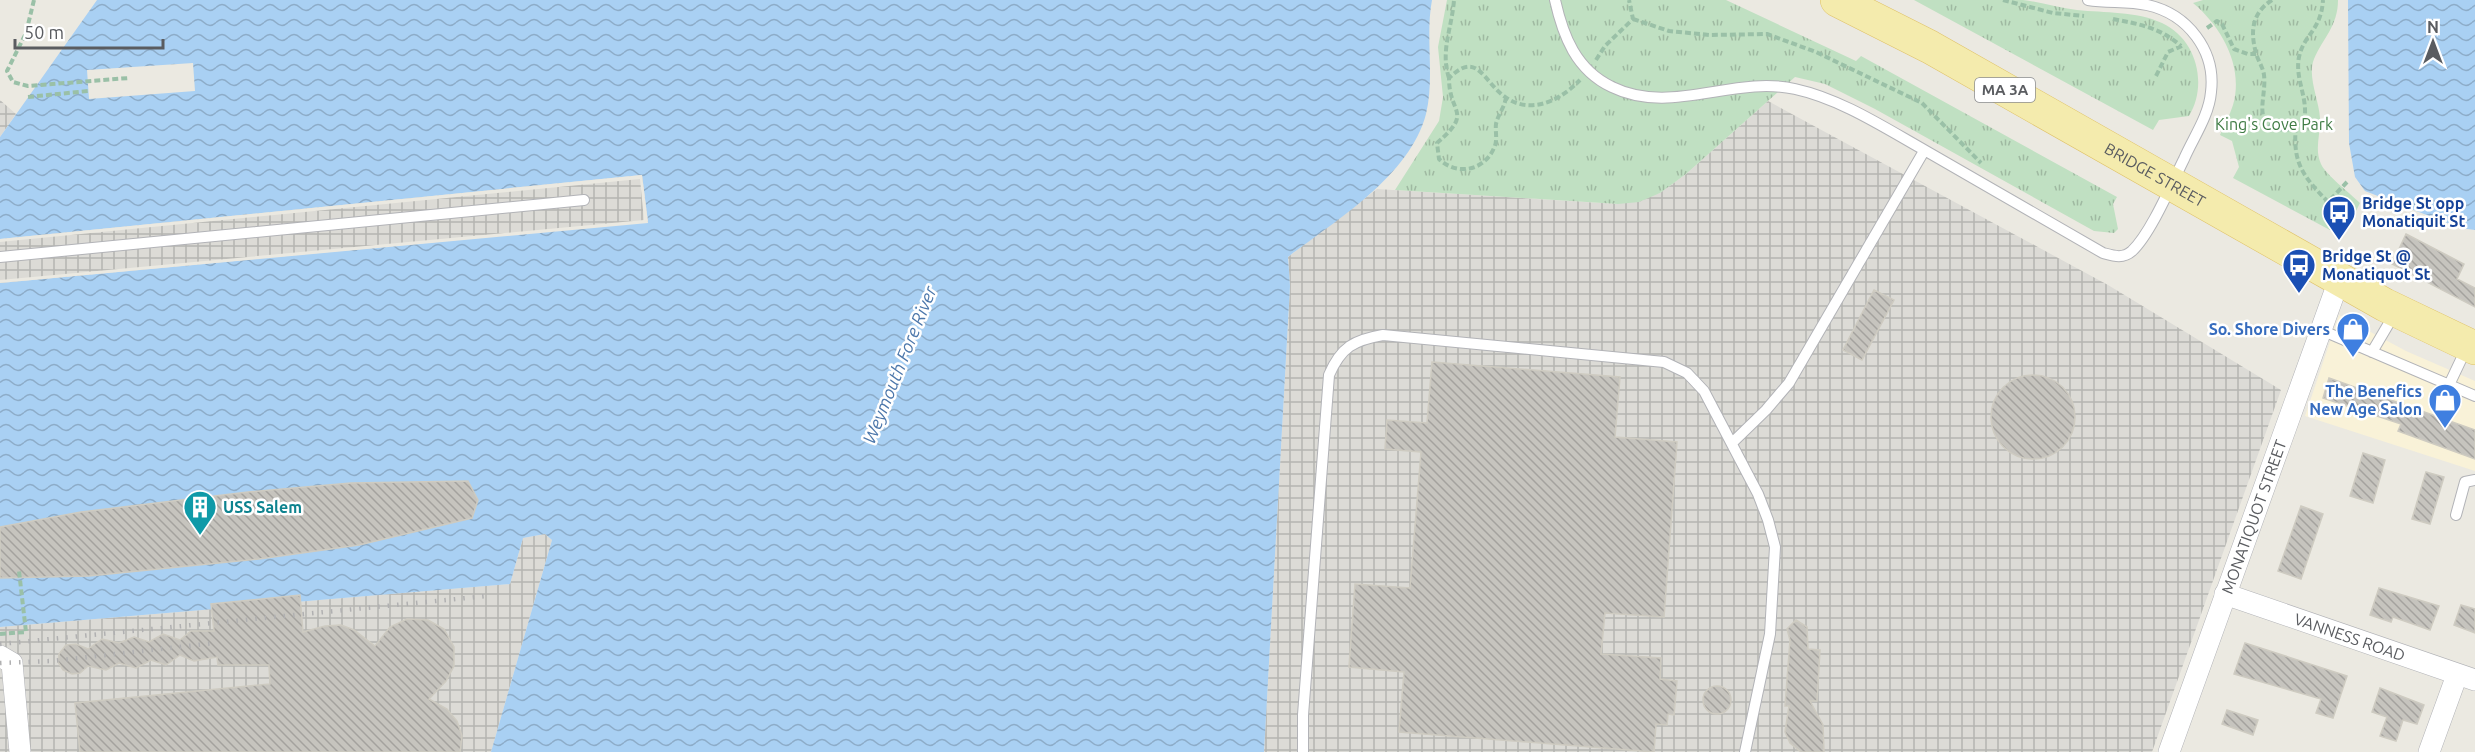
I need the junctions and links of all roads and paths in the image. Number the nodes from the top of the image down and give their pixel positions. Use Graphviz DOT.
graph roads {
  1 [pos="34,0"];
  2 [pos="1454,0"];
  3 [pos="1555,0"];
  4 [pos="1837,0"];
  5 [pos="2003,0"];
  6 [pos="2088,0"];
  7 [pos="2272,0"];
  8 [pos="2323,0"];
  9 [pos="2084,16"];
  10 [pos="1634,19"];
  11 [pos="2113,19"];
  12 [pos="2181,46"];
  13 [pos="129,78"];
  14 [pos="1449,78"];
  15 [pos="88,91"];
  16 [pos="28,97"];
  17 [pos="2296,126"];
  18 [pos="1924,151"];
  19 [pos="2347,182"];
  20 [pos="2171,186"];
  21 [pos="1999,193"];
  22 [pos="584,200"];
  23 [pos="0,257"];
  24 [pos="2338,280"];
  25 [pos="2396,311"];
  26 [pos="2321,330"];
  27 [pos="2472,346"];
  28 [pos="2372,352"];
  29 [pos="2449,385"];
  30 [pos="2475,396"];
  31 [pos="1732,443"];
  32 [pos="2475,480"];
  33 [pos="2456,516"];
  34 [pos="19,571"];
  35 [pos="2225,594"];
  36 [pos="0,634"];
  37 [pos="0,656"];
  38 [pos="2466,678"];
  39 [pos="20,752"];
  40 [pos="1303,752"];
  41 [pos="1745,752"];
  42 [pos="2169,752"];
  43 [pos="2429,752"];
  1 -- 13 [label="path"];
  2 -- 14 [label="path"];
  3 -- 18 [label="lane"];
  4 -- 20 [label="main road, BRIDGE STREET / MA 3A"];
  5 -- 9 [label="path"];
  6 -- 20 [label="lane"];
  7 -- 17 [label="path"];
  8 -- 17 [label="path"];
  10 -- 21 [label="path"];
  11 -- 12 [label="path"];
  14 -- 14 [label="path"];
  15 -- 16 [label="path"];
  17 -- 19 [label="path"];
  18 -- 21 [label="lane"];
  18 -- 31 [label="lane"];
  20 -- 21 [label="lane"];
  20 -- 24 [label="main road, BRIDGE STREET / MA 3A"];
  22 -- 23 [label="lane"];
  24 -- 25 [label="main road, BRIDGE STREET / MA 3A"];
  24 -- 26 [label="street, MONATIQUOT STREET"];
  25 -- 27 [label="main road, BRIDGE STREET / MA 3A"];
  25 -- 28 [label="lane"];
  26 -- 28 [label="lane"];
  26 -- 35 [label="street, MONATIQUOT STREET"];
  27 -- 29 [label="lane"];
  28 -- 29 [label="lane"];
  29 -- 30 [label="lane"];
  31 -- 40 [label="lane"];
  31 -- 41 [label="lane"];
  32 -- 33 [label="lane"];
  34 -- 36 [label="path"];
  35 -- 38 [label="street, VANNESS ROAD"];
  35 -- 42 [label="street, MONATIQUOT STREET"];
  37 -- 39 [label="street"];
  38 -- 43 [label="street"];
}
